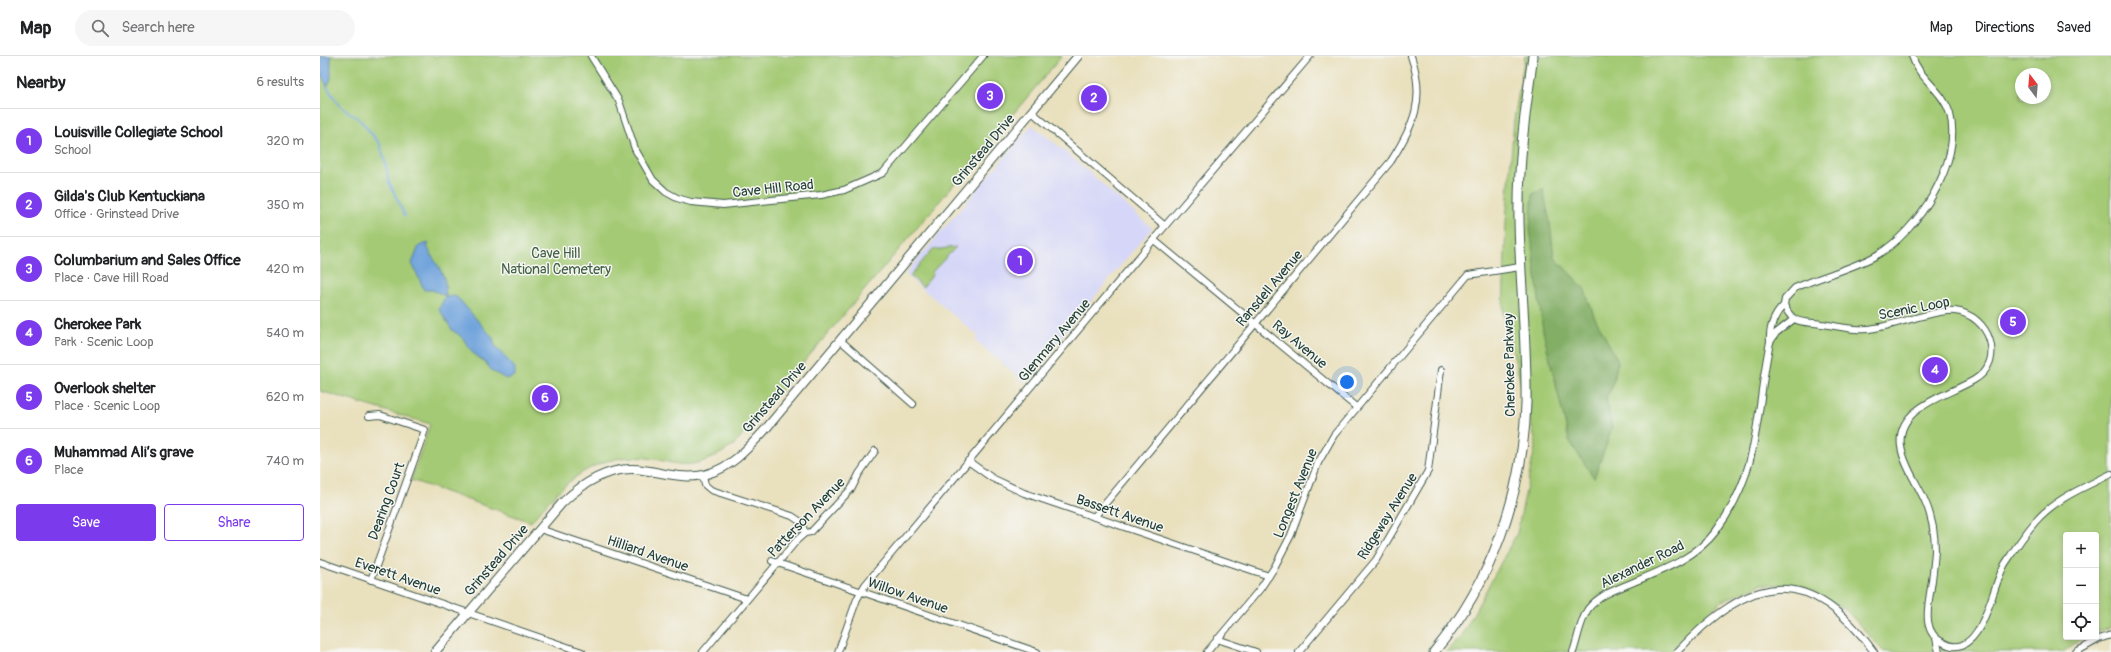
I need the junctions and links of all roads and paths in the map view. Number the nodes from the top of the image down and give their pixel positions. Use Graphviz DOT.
graph roads {
  1 [pos="591,56"];
  2 [pos="983,56"];
  3 [pos="1078,56"];
  4 [pos="1310,56"];
  5 [pos="1411,56"];
  6 [pos="1533,56"];
  7 [pos="1912,56"];
  8 [pos="1032,112"];
  9 [pos="1165,226"];
  10 [pos="1154,240"];
  11 [pos="1520,267"];
  12 [pos="1784,304"];
  13 [pos="1794,319"];
  14 [pos="1256,323"];
  15 [pos="840,340"];
  16 [pos="1770,342"];
  17 [pos="1441,370"];
  18 [pos="913,404"];
  19 [pos="1356,407"];
  20 [pos="369,416"];
  21 [pos="875,451"];
  22 [pos="968,461"];
  23 [pos="2111,474"];
  24 [pos="703,475"];
  25 [pos="1094,517"];
  26 [pos="540,529"];
  27 [pos="804,533"];
  28 [pos="320,562"];
  29 [pos="775,562"];
  30 [pos="1269,576"];
  31 [pos="371,580"];
  32 [pos="861,592"];
  33 [pos="747,599"];
  34 [pos="467,613"];
  35 [pos="2111,635"];
  36 [pos="1936,638"];
  37 [pos="1217,639"];
  38 [pos="1963,644"];
  39 [pos="1871,651"];
  40 [pos="435,652"];
  41 [pos="582,652"];
  42 [pos="703,652"];
  43 [pos="838,652"];
  44 [pos="1036,652"];
  45 [pos="1206,652"];
  46 [pos="1256,652"];
  47 [pos="1299,652"];
  48 [pos="1434,652"];
  49 [pos="1573,652"];
  50 [pos="1678,652"];
  51 [pos="1939,652"];
  52 [pos="1959,652"];
  53 [pos="2076,652"];
  1 -- 2 [label="street, Cave Hill Road"];
  3 -- 8 [label="main road, Grinstead Drive"];
  4 -- 9 [label="street, Glenmary Avenue"];
  5 -- 14 [label="street, Ransdell Avenue"];
  6 -- 11 [label="main road, Cherokee Parkway"];
  7 -- 12 [label="street"];
  8 -- 9 [label="street"];
  8 -- 15 [label="main road, Grinstead Drive"];
  9 -- 10 [label="street, Glenmary Avenue"];
  10 -- 14 [label="street, Ray Avenue"];
  10 -- 22 [label="street, Glenmary Avenue"];
  11 -- 19 [label="street, Longest Avenue"];
  11 -- 48 [label="main road, Cherokee Parkway"];
  12 -- 13 [label="street"];
  12 -- 16 [label="street, Alexander Road"];
  13 -- 16 [label="street"];
  13 -- 36 [label="street, Scenic Loop"];
  14 -- 19 [label="street, Ray Avenue"];
  14 -- 25 [label="street, Ransdell Avenue"];
  15 -- 18 [label="street"];
  15 -- 24 [label="main road, Grinstead Drive"];
  16 -- 49 [label="street, Alexander Road"];
  17 -- 47 [label="street, Ridgeway Avenue"];
  19 -- 30 [label="street, Longest Avenue"];
  20 -- 31 [label="street, Dearing Court"];
  21 -- 27 [label="street, Patterson Avenue"];
  22 -- 25 [label="street, Bassett Avenue"];
  22 -- 32 [label="street, Glenmary Avenue"];
  23 -- 38 [label="street"];
  24 -- 26 [label="main road, Grinstead Drive"];
  24 -- 27 [label="street"];
  25 -- 30 [label="street, Bassett Avenue"];
  26 -- 33 [label="street, Hilliard Avenue"];
  26 -- 34 [label="main road, Grinstead Drive"];
  27 -- 29 [label="street, Patterson Avenue"];
  28 -- 31 [label="street, Everett Avenue"];
  29 -- 32 [label="street, Willow Avenue"];
  29 -- 33 [label="street, Patterson Avenue"];
  30 -- 37 [label="street, Longest Avenue"];
  31 -- 34 [label="street, Everett Avenue"];
  32 -- 43 [label="street, Glenmary Avenue"];
  32 -- 44 [label="street, Willow Avenue"];
  33 -- 42 [label="street, Patterson Avenue"];
  34 -- 40 [label="main road, Grinstead Drive"];
  34 -- 41 [label="street, Everett Avenue"];
  35 -- 53 [label="street"];
  36 -- 38 [label="street"];
  36 -- 51 [label="street, Scenic Loop"];
  37 -- 45 [label="street, Longest Avenue"];
  37 -- 46 [label="street"];
  38 -- 52 [label="street"];
  39 -- 50 [label="street"];
}
